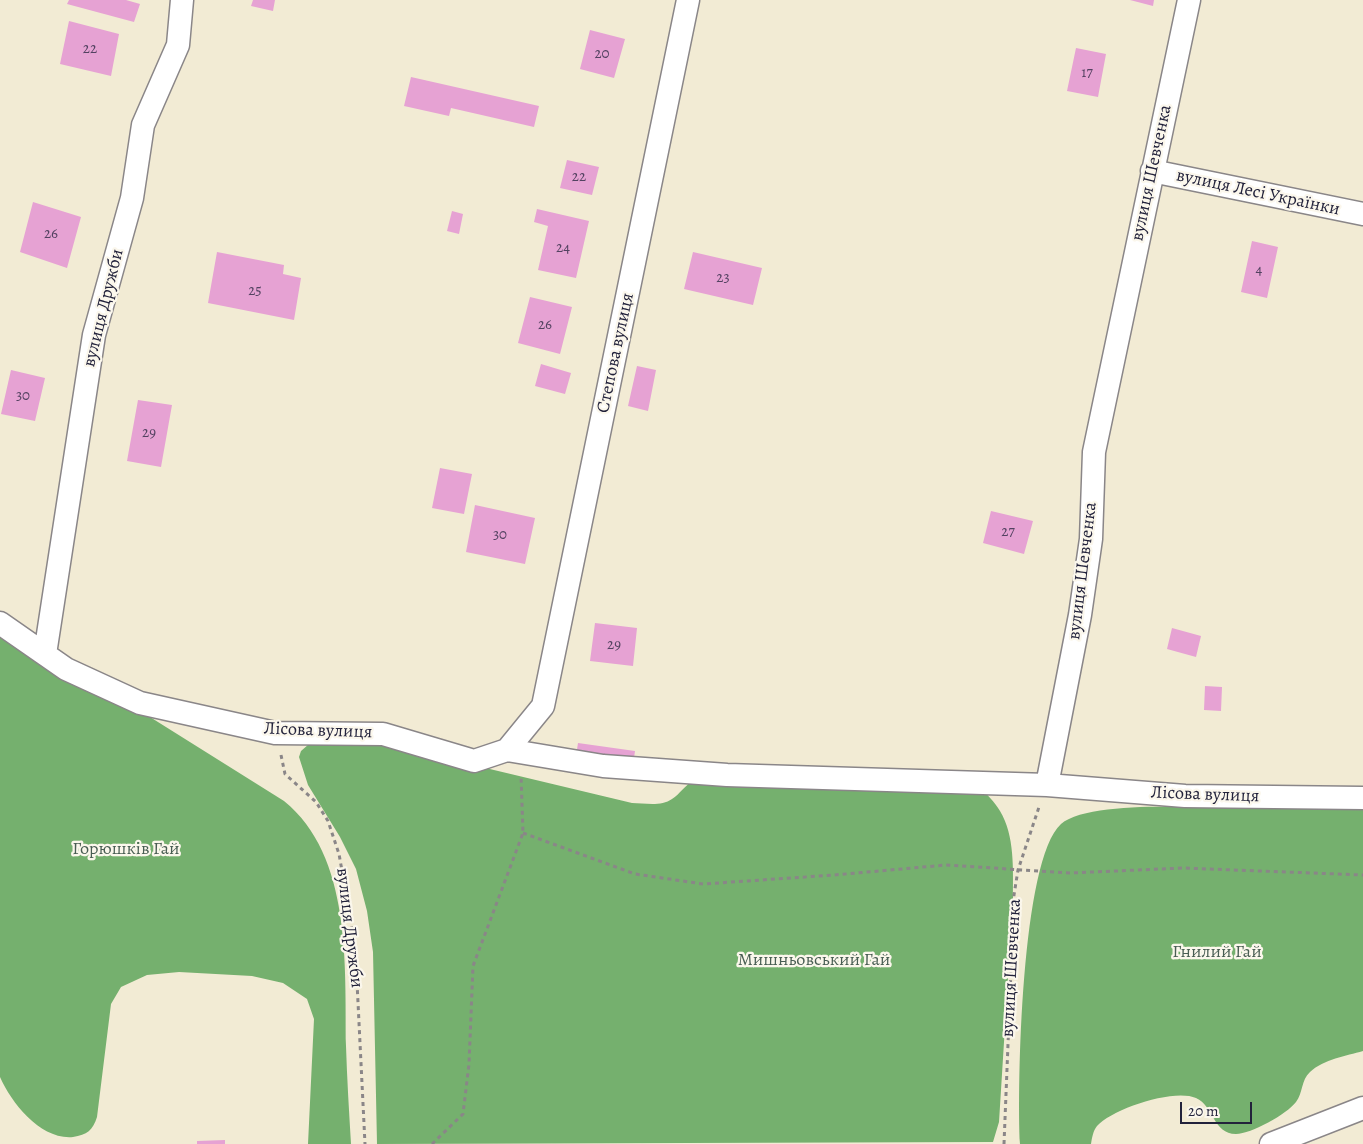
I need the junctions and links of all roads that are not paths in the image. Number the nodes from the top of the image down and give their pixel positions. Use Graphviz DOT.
graph roads {
  1 [pos="182,0"];
  2 [pos="688,0"];
  3 [pos="1189,0"];
  4 [pos="1152,171"];
  5 [pos="1363,214"];
  6 [pos="0,623"];
  7 [pos="45,654"];
  8 [pos="507,750"];
  9 [pos="1047,785"];
  10 [pos="1363,798"];
  11 [pos="1363,1108"];
  12 [pos="1271,1144"];
  1 -- 7 [label="street, вулиця Дружби"];
  2 -- 8 [label="street, Степова вулиця"];
  3 -- 4 [label="street, вулиця Шевченка"];
  4 -- 5 [label="street, вулиця Лесі Українки"];
  4 -- 9 [label="street, вулиця Шевченка"];
  6 -- 7 [label="street, Лісова вулиця"];
  7 -- 8 [label="street, Лісова вулиця"];
  8 -- 9 [label="street, Лісова вулиця"];
  9 -- 10 [label="street, Лісова вулиця"];
  11 -- 12 [label="street"];
}
